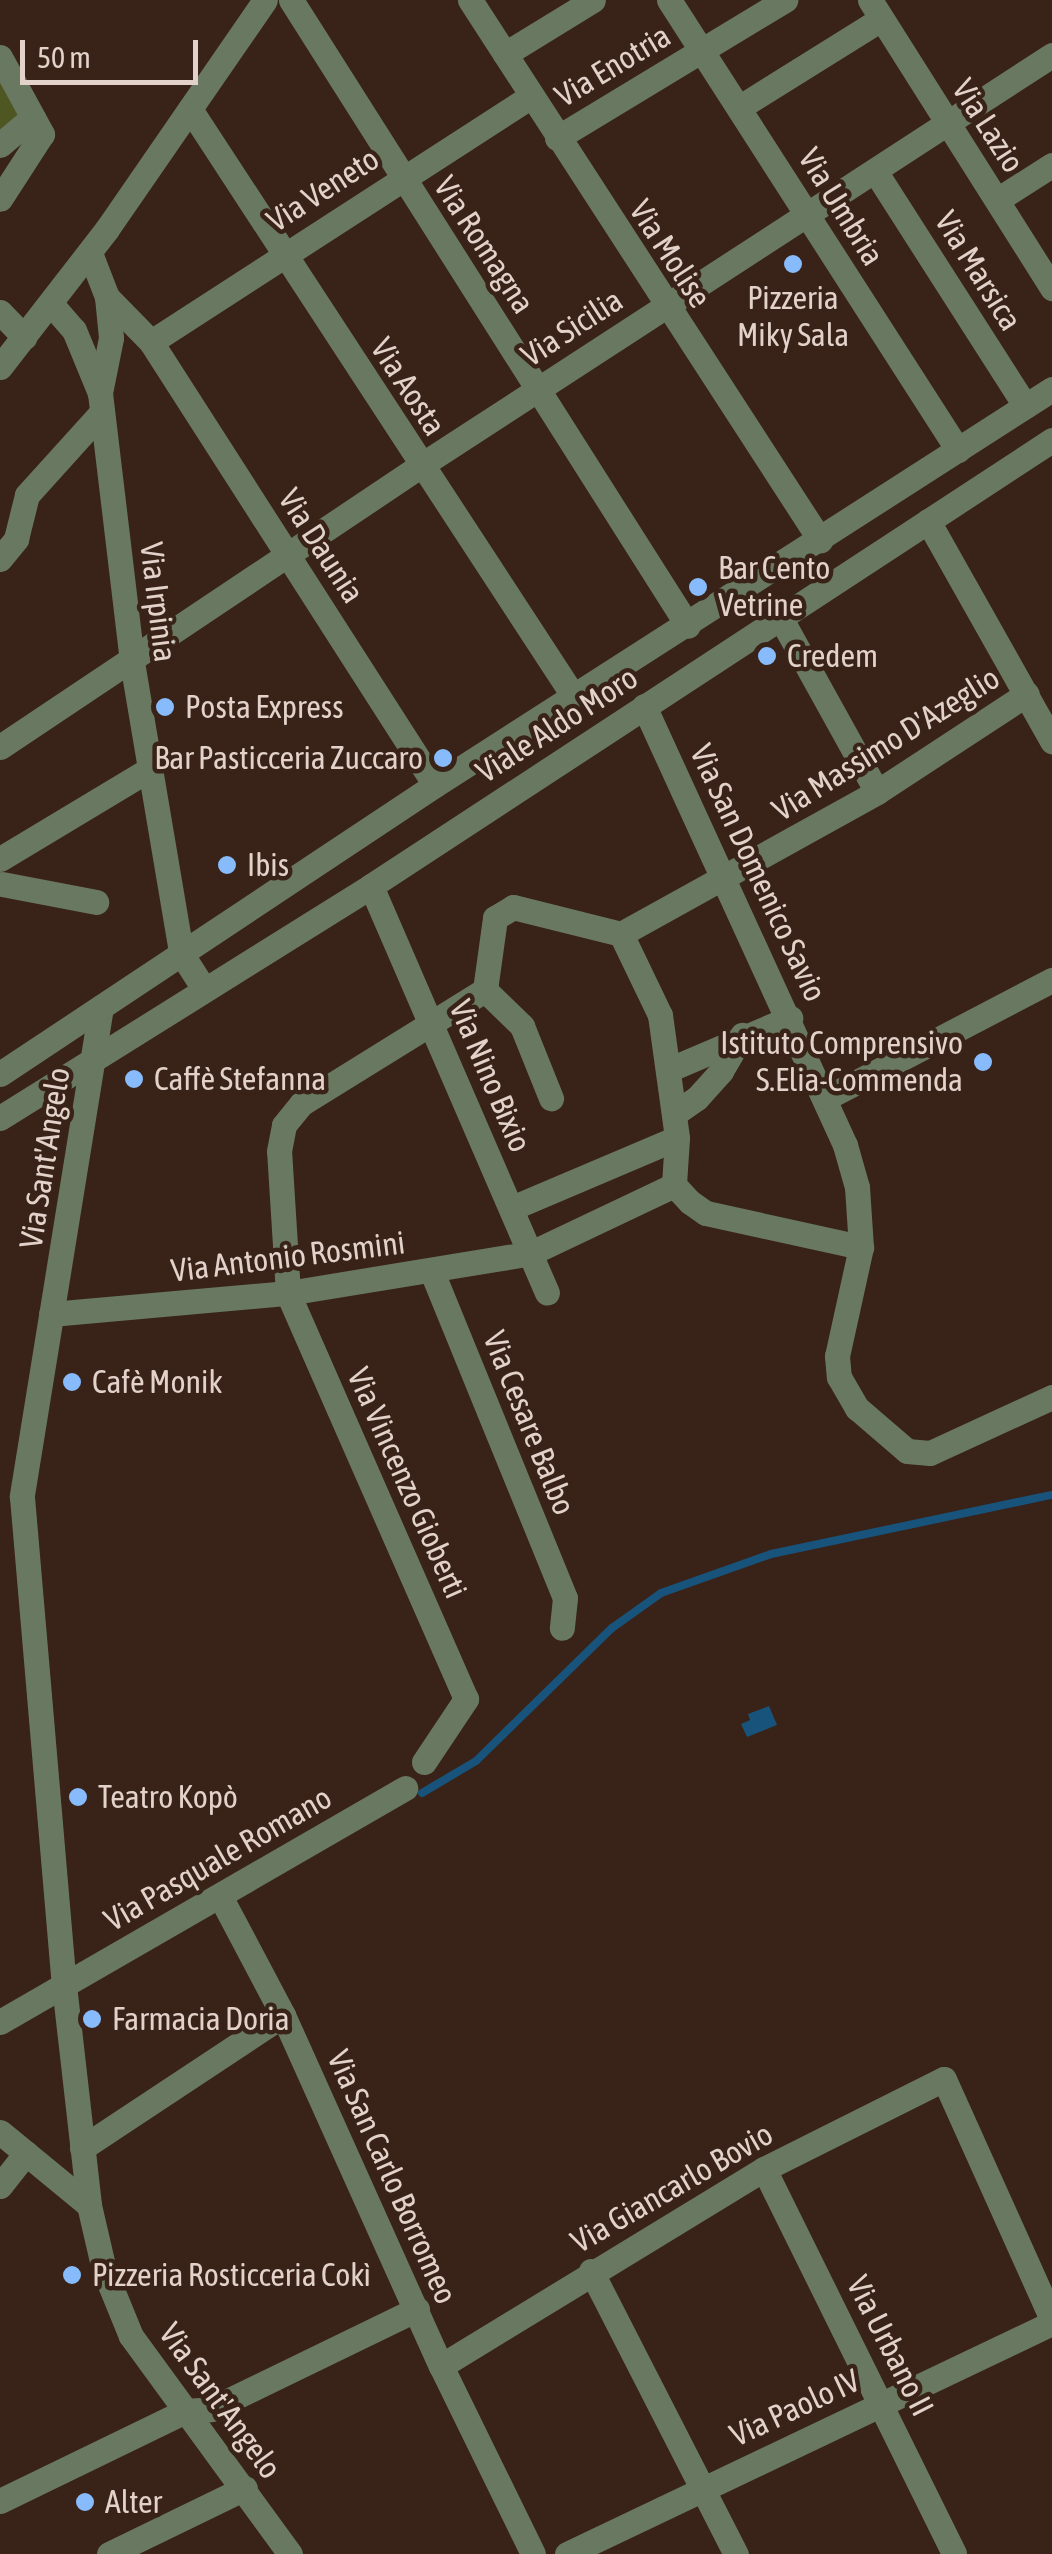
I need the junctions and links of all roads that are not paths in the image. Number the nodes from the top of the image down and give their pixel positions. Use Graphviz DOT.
graph roads {
  1 [pos="291,0"];
  2 [pos="470,0"];
  3 [pos="593,0"];
  4 [pos="669,0"];
  5 [pos="784,0"];
  6 [pos="263,1"];
  7 [pos="875,9"];
  8 [pos="703,50"];
  9 [pos="505,54"];
  10 [pos="1052,56"];
  11 [pos="0,57"];
  12 [pos="531,96"];
  13 [pos="740,107"];
  14 [pos="190,109"];
  15 [pos="33,118"];
  16 [pos="947,124"];
  17 [pos="556,138"];
  18 [pos="0,145"];
  19 [pos="1052,165"];
  20 [pos="876,171"];
  21 [pos="402,177"];
  22 [pos="0,199"];
  23 [pos="997,200"];
  24 [pos="806,215"];
  25 [pos="90,253"];
  26 [pos="284,254"];
  27 [pos="1052,288"];
  28 [pos="107,297"];
  29 [pos="52,305"];
  30 [pos="665,306"];
  31 [pos="0,312"];
  32 [pos="24,338"];
  33 [pos="152,342"];
  34 [pos="0,367"];
  35 [pos="538,389"];
  36 [pos="1052,389"];
  37 [pos="101,402"];
  38 [pos="1025,406"];
  39 [pos="1052,440"];
  40 [pos="958,450"];
  41 [pos="420,466"];
  42 [pos="928,521"];
  43 [pos="820,540"];
  44 [pos="289,556"];
  45 [pos="0,559"];
  46 [pos="780,617"];
  47 [pos="688,626"];
  48 [pos="132,662"];
  49 [pos="1028,694"];
  50 [pos="574,697"];
  51 [pos="644,706"];
  52 [pos="1052,742"];
  53 [pos="0,746"];
  54 [pos="150,769"];
  55 [pos="435,785"];
  56 [pos="877,792"];
  57 [pos="1,871"];
  58 [pos="724,880"];
  59 [pos="371,886"];
  60 [pos="96,902"];
  61 [pos="620,934"];
  62 [pos="182,953"];
  63 [pos="1052,980"];
  64 [pos="204,989"];
  65 [pos="485,990"];
  66 [pos="100,1007"];
  67 [pos="790,1018"];
  68 [pos="433,1026"];
  69 [pos="742,1036"];
  70 [pos="94,1056"];
  71 [pos="668,1070"];
  72 [pos="0,1074"];
  73 [pos="551,1098"];
  74 [pos="826,1098"];
  75 [pos="0,1118"];
  76 [pos="675,1126"];
  77 [pos="674,1185"];
  78 [pos="512,1208"];
  79 [pos="861,1247"];
  80 [pos="531,1253"];
  81 [pos="432,1272"];
  82 [pos="288,1293"];
  83 [pos="547,1293"];
  84 [pos="51,1314"];
  85 [pos="1052,1397"];
  86 [pos="11,1502"];
  87 [pos="562,1628"];
  88 [pos="424,1762"];
  89 [pos="405,1788"];
  90 [pos="220,1896"];
  91 [pos="64,1985"];
  92 [pos="283,2016"];
  93 [pos="0,2022"];
  94 [pos="0,2132"];
  95 [pos="82,2148"];
  96 [pos="26,2153"];
  97 [pos="764,2169"];
  98 [pos="0,2186"];
  99 [pos="89,2206"];
  100 [pos="592,2271"];
  101 [pos="417,2310"];
  102 [pos="1052,2321"];
  103 [pos="441,2366"];
  104 [pos="883,2402"];
  105 [pos="185,2411"];
  106 [pos="703,2487"];
  107 [pos="244,2488"];
  108 [pos="0,2501"];
  109 [pos="109,2554"];
  110 [pos="290,2554"];
  111 [pos="533,2554"];
  112 [pos="567,2554"];
  113 [pos="736,2554"];
  114 [pos="954,2554"];
  1 -- 21 [label="street, Via Romagna"];
  2 -- 9 [label="street, Via Molise"];
  3 -- 9 [label="street"];
  4 -- 8 [label="street, Via Umbria"];
  5 -- 8 [label="street, Via Enotria"];
  6 -- 14 [label="street"];
  7 -- 13 [label="street"];
  7 -- 16 [label="street, Via Lazio"];
  8 -- 13 [label="street, Via Umbria"];
  8 -- 17 [label="street, Via Enotria"];
  9 -- 12 [label="street, Via Molise"];
  10 -- 16 [label="street, Via Sicilia"];
  11 -- 15 [label="street"];
  12 -- 17 [label="street, Via Molise"];
  12 -- 21 [label="street, Via Veneto"];
  13 -- 24 [label="street, Via Umbria"];
  14 -- 25 [label="street"];
  14 -- 26 [label="street, Via Aosta"];
  15 -- 18 [label="street"];
  15 -- 22 [label="street"];
  16 -- 20 [label="street, Via Sicilia"];
  16 -- 23 [label="street, Via Lazio"];
  17 -- 30 [label="street, Via Molise"];
  19 -- 23 [label="street"];
  20 -- 24 [label="street, Via Sicilia"];
  20 -- 38 [label="street, Via Marsica"];
  21 -- 26 [label="street, Via Veneto"];
  21 -- 35 [label="street, Via Romagna"];
  23 -- 27 [label="street, Via Lazio"];
  24 -- 30 [label="street, Via Sicilia"];
  24 -- 40 [label="street, Via Umbria"];
  25 -- 28 [label="street"];
  25 -- 29 [label="street"];
  26 -- 33 [label="street, Via Veneto"];
  26 -- 41 [label="street, Via Aosta"];
  28 -- 33 [label="street, Via Daunia"];
  28 -- 37 [label="street"];
  29 -- 32 [label="street"];
  29 -- 37 [label="street"];
  30 -- 35 [label="street, Via Sicilia"];
  30 -- 43 [label="street, Via Molise"];
  31 -- 32 [label="street"];
  32 -- 34 [label="street"];
  33 -- 44 [label="street, Via Daunia"];
  35 -- 41 [label="street, Via Sicilia"];
  35 -- 47 [label="street, Via Romagna"];
  36 -- 38 [label="street, Viale Aldo Moro"];
  37 -- 45 [label="street"];
  37 -- 48 [label="street, Via Irpinia"];
  38 -- 40 [label="street, Viale Aldo Moro"];
  39 -- 42 [label="street, Viale Aldo Moro"];
  40 -- 43 [label="street, Viale Aldo Moro"];
  41 -- 44 [label="street, Via Sicilia"];
  41 -- 50 [label="street, Via Aosta"];
  42 -- 46 [label="street, Viale Aldo Moro"];
  42 -- 49 [label="street"];
  43 -- 47 [label="street, Viale Aldo Moro"];
  44 -- 48 [label="street, Via Sicilia"];
  44 -- 55 [label="street, Via Daunia"];
  46 -- 51 [label="street, Viale Aldo Moro"];
  46 -- 56 [label="street"];
  47 -- 50 [label="street, Viale Aldo Moro"];
  48 -- 53 [label="street, Via Sicilia"];
  48 -- 54 [label="street, Via Irpinia"];
  49 -- 52 [label="street"];
  49 -- 56 [label="street, Via Massimo D'Azeglio"];
  50 -- 55 [label="street, Viale Aldo Moro"];
  51 -- 58 [label="street, Via San Domenico Savio"];
  51 -- 59 [label="street, Viale Aldo Moro"];
  54 -- 57 [label="street"];
  54 -- 62 [label="street, Via Irpinia"];
  55 -- 62 [label="street, Viale Aldo Moro"];
  56 -- 58 [label="street, Via Massimo D'Azeglio"];
  57 -- 60 [label="street"];
  58 -- 61 [label="street, Via Massimo D'Azeglio"];
  58 -- 67 [label="street, Via San Domenico Savio"];
  59 -- 64 [label="street, Viale Aldo Moro"];
  59 -- 68 [label="street, Via Nino Bixio"];
  61 -- 65 [label="street"];
  61 -- 71 [label="street"];
  62 -- 64 [label="street, Via Irpinia"];
  62 -- 66 [label="street, Viale Aldo Moro"];
  63 -- 74 [label="street"];
  64 -- 70 [label="street, Viale Aldo Moro"];
  65 -- 68 [label="street"];
  65 -- 73 [label="street"];
  66 -- 70 [label="street, Via Sant'Angelo"];
  66 -- 72 [label="street, Viale Aldo Moro"];
  67 -- 69 [label="street"];
  67 -- 74 [label="street, Via San Domenico Savio"];
  68 -- 78 [label="street, Via Nino Bixio"];
  68 -- 82 [label="street"];
  69 -- 71 [label="street"];
  69 -- 76 [label="street"];
  70 -- 75 [label="street, Viale Aldo Moro"];
  70 -- 84 [label="street, Via Sant'Angelo"];
  71 -- 76 [label="street"];
  74 -- 79 [label="street, Via San Domenico Savio"];
  76 -- 77 [label="street"];
  76 -- 78 [label="street"];
  77 -- 79 [label="street"];
  77 -- 80 [label="street, Via Antonio Rosmini"];
  78 -- 80 [label="street, Via Nino Bixio"];
  79 -- 85 [label="street, Via San Domenico Savio"];
  80 -- 81 [label="street, Via Antonio Rosmini"];
  80 -- 83 [label="street, Via Nino Bixio"];
  81 -- 82 [label="street, Via Antonio Rosmini"];
  81 -- 87 [label="street, Via Cesare Balbo"];
  82 -- 84 [label="street, Via Antonio Rosmini"];
  82 -- 88 [label="street, Via Vincenzo Gioberti"];
  84 -- 86 [label="street, Via Sant'Angelo"];
  86 -- 91 [label="street, Via Sant'Angelo"];
  89 -- 90 [label="street, Via Pasquale Romano"];
  90 -- 91 [label="street, Via Pasquale Romano"];
  90 -- 92 [label="street, Via San Carlo Borromeo"];
  91 -- 93 [label="street"];
  91 -- 95 [label="street, Via Sant'Angelo"];
  92 -- 95 [label="street"];
  92 -- 101 [label="street, Via San Carlo Borromeo"];
  94 -- 96 [label="street"];
  95 -- 99 [label="street, Via Sant'Angelo"];
  96 -- 98 [label="street"];
  96 -- 99 [label="street"];
  97 -- 100 [label="street, Via Giancarlo Bovio"];
  97 -- 102 [label="street, Via Giancarlo Bovio"];
  97 -- 104 [label="street, Via Urbano II"];
  99 -- 105 [label="street, Via Sant'Angelo"];
  100 -- 103 [label="street, Via Giancarlo Bovio"];
  100 -- 106 [label="street"];
  101 -- 103 [label="street, Via San Carlo Borromeo"];
  101 -- 105 [label="street"];
  102 -- 104 [label="street, Via Paolo IV"];
  103 -- 111 [label="street, Via San Carlo Borromeo"];
  104 -- 106 [label="street, Via Paolo IV"];
  104 -- 114 [label="street, Via Urbano II"];
  105 -- 107 [label="street, Via Sant'Angelo"];
  105 -- 108 [label="street"];
  106 -- 112 [label="street, Via Paolo IV"];
  106 -- 113 [label="street"];
  107 -- 109 [label="street"];
  107 -- 110 [label="street, Via Sant'Angelo"];
}
